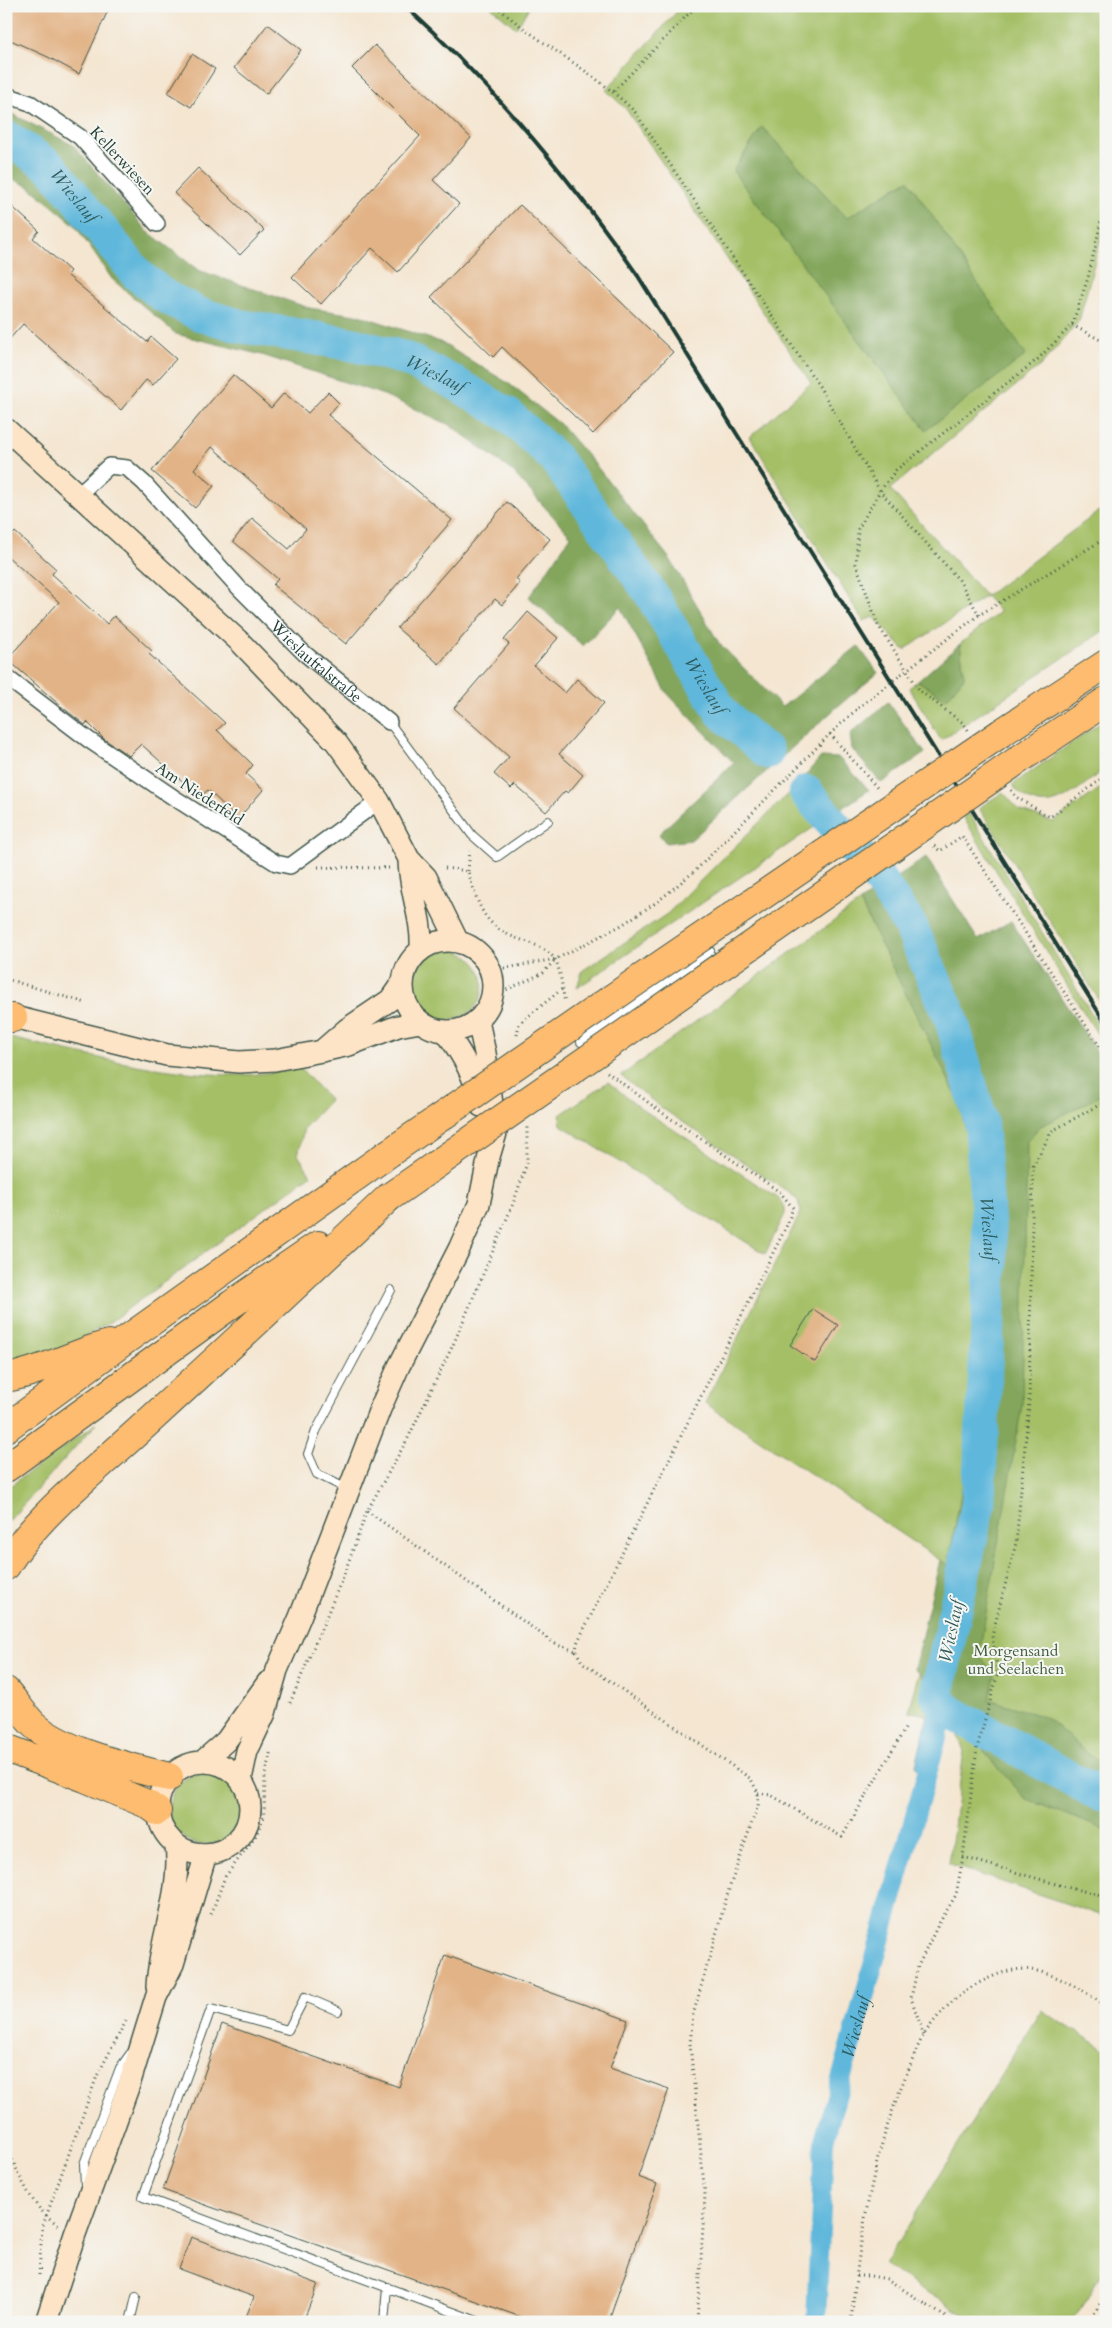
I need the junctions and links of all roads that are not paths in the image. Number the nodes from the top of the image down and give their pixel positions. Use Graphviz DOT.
graph roads {
  1 [pos="6,95"];
  2 [pos="157,224"];
  3 [pos="6,428"];
  4 [pos="79,494"];
  5 [pos="1106,664"];
  6 [pos="6,677"];
  7 [pos="1106,701"];
  8 [pos="388,722"];
  9 [pos="380,801"];
  10 [pos="548,821"];
  11 [pos="409,859"];
  12 [pos="458,942"];
  13 [pos="421,950"];
  14 [pos="710,951"];
  15 [pos="402,983"];
  16 [pos="9,1017"];
  17 [pos="478,1021"];
  18 [pos="420,1022"];
  19 [pos="446,1032"];
  20 [pos="580,1042"];
  21 [pos="322,1050"];
  22 [pos="488,1160"];
  23 [pos="388,1198"];
  24 [pos="391,1290"];
  25 [pos="127,1339"];
  26 [pos="6,1378"];
  27 [pos="6,1428"];
  28 [pos="6,1468"];
  29 [pos="349,1489"];
  30 [pos="6,1566"];
  31 [pos="278,1670"];
  32 [pos="6,1691"];
  33 [pos="6,1748"];
  34 [pos="204,1761"];
  35 [pos="169,1777"];
  36 [pos="241,1779"];
  37 [pos="158,1811"];
  38 [pos="176,1845"];
  39 [pos="206,1854"];
  40 [pos="156,1997"];
  41 [pos="338,2011"];
  42 [pos="387,2287"];
  43 [pos="136,2297"];
  44 [pos="46,2322"];
  45 [pos="130,2322"];
  46 [pos="384,2322"];
  47 [pos="480,2322"];
  1 -- 2 [label="street, Kellerwiesen"];
  3 -- 4 [label="main road"];
  4 -- 8 [label="street, Wieslauftalstraße"];
  4 -- 9 [label="main road"];
  5 -- 25 [label="highway, bridge"];
  6 -- 9 [label="street, Am Niederfeld"];
  7 -- 23 [label="highway, bridge"];
  8 -- 10 [label="lane, Wieslauftalstraße"];
  9 -- 11 [label="main road"];
  11 -- 12 [label="main road"];
  11 -- 13 [label="main road"];
  12 -- 13 [label="main road"];
  12 -- 17 [label="main road"];
  13 -- 15 [label="main road"];
  14 -- 20 [label="lane"];
  15 -- 18 [label="main road"];
  15 -- 21 [label="main road"];
  16 -- 21 [label="main road"];
  17 -- 19 [label="main road"];
  17 -- 22 [label="main road"];
  18 -- 19 [label="main road"];
  18 -- 21 [label="main road"];
  19 -- 22 [label="main road"];
  22 -- 29 [label="main road"];
  23 -- 28 [label="highway"];
  23 -- 30 [label="highway"];
  24 -- 29 [label="lane"];
  25 -- 26 [label="highway"];
  25 -- 27 [label="highway"];
  29 -- 31 [label="main road"];
  31 -- 34 [label="main road"];
  31 -- 36 [label="main road"];
  32 -- 35 [label="highway"];
  33 -- 37 [label="highway"];
  34 -- 35 [label="main road"];
  34 -- 36 [label="main road"];
  35 -- 37 [label="main road"];
  36 -- 39 [label="main road"];
  37 -- 38 [label="main road"];
  38 -- 39 [label="main road"];
  38 -- 40 [label="main road"];
  39 -- 40 [label="main road"];
  40 -- 44 [label="main road"];
  41 -- 42 [label="lane"];
  42 -- 46 [label="lane"];
  42 -- 47 [label="lane"];
  43 -- 45 [label="lane"];
}
